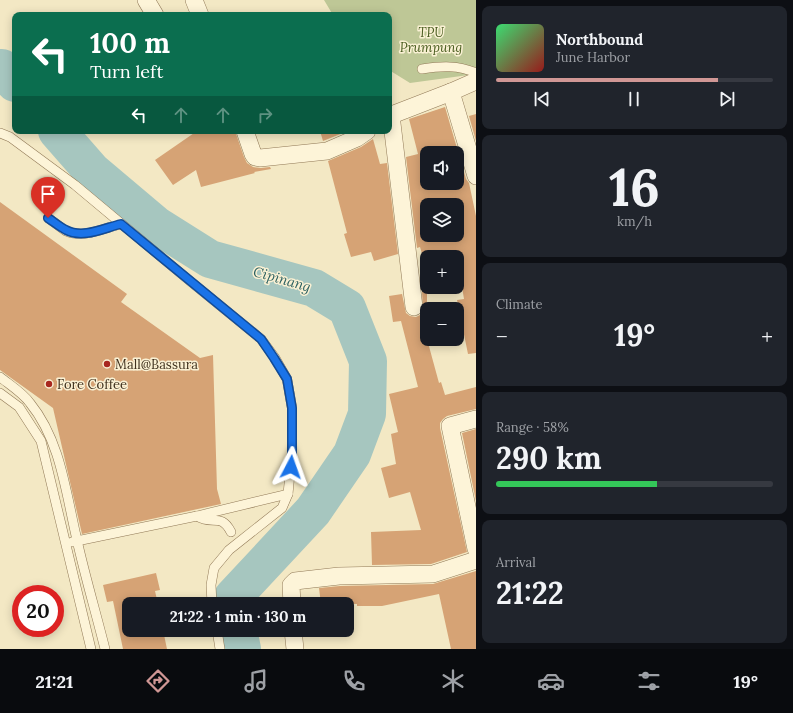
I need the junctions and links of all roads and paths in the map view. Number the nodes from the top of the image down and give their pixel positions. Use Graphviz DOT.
graph roads {
  1 [pos="146,0"];
  2 [pos="194,0"];
  3 [pos="153,12"];
  4 [pos="199,12"];
  5 [pos="422,69"];
  6 [pos="476,73"];
  7 [pos="476,81"];
  8 [pos="451,92"];
  9 [pos="392,114"];
  10 [pos="392,131"];
  11 [pos="0,133"];
  12 [pos="246,134"];
  13 [pos="363,134"];
  14 [pos="476,176"];
  15 [pos="48,218"];
  16 [pos="121,224"];
  17 [pos="414,307"];
  18 [pos="0,378"];
  19 [pos="0,392"];
  20 [pos="476,419"];
  21 [pos="288,494"];
  22 [pos="197,516"];
  23 [pos="231,532"];
  24 [pos="77,540"];
  25 [pos="65,544"];
  26 [pos="476,549"];
  27 [pos="476,560"];
  28 [pos="212,597"];
  29 [pos="292,597"];
  30 [pos="218,637"];
  31 [pos="293,637"];
  32 [pos="91,649"];
  33 [pos="105,649"];
  34 [pos="220,649"];
  35 [pos="294,649"];
  1 -- 3 [label="street"];
  2 -- 4 [label="street"];
  5 -- 6 [label="lane"];
  7 -- 8 [label="street"];
  8 -- 9 [label="street"];
  8 -- 14 [label="street"];
  10 -- 17 [label="street"];
  11 -- 16 [label="lane"];
  12 -- 13 [label="street"];
  15 -- 16 [label="lane"];
  16 -- 21 [label="lane"];
  18 -- 24 [label="lane"];
  19 -- 25 [label="lane"];
  20 -- 26 [label="street"];
  21 -- 22 [label="lane"];
  21 -- 28 [label="lane"];
  22 -- 23 [label="lane"];
  22 -- 24 [label="lane"];
  24 -- 25 [label="lane"];
  24 -- 33 [label="lane"];
  25 -- 32 [label="lane"];
  27 -- 29 [label="street"];
  30 -- 34 [label="lane"];
  31 -- 35 [label="street"];
}
